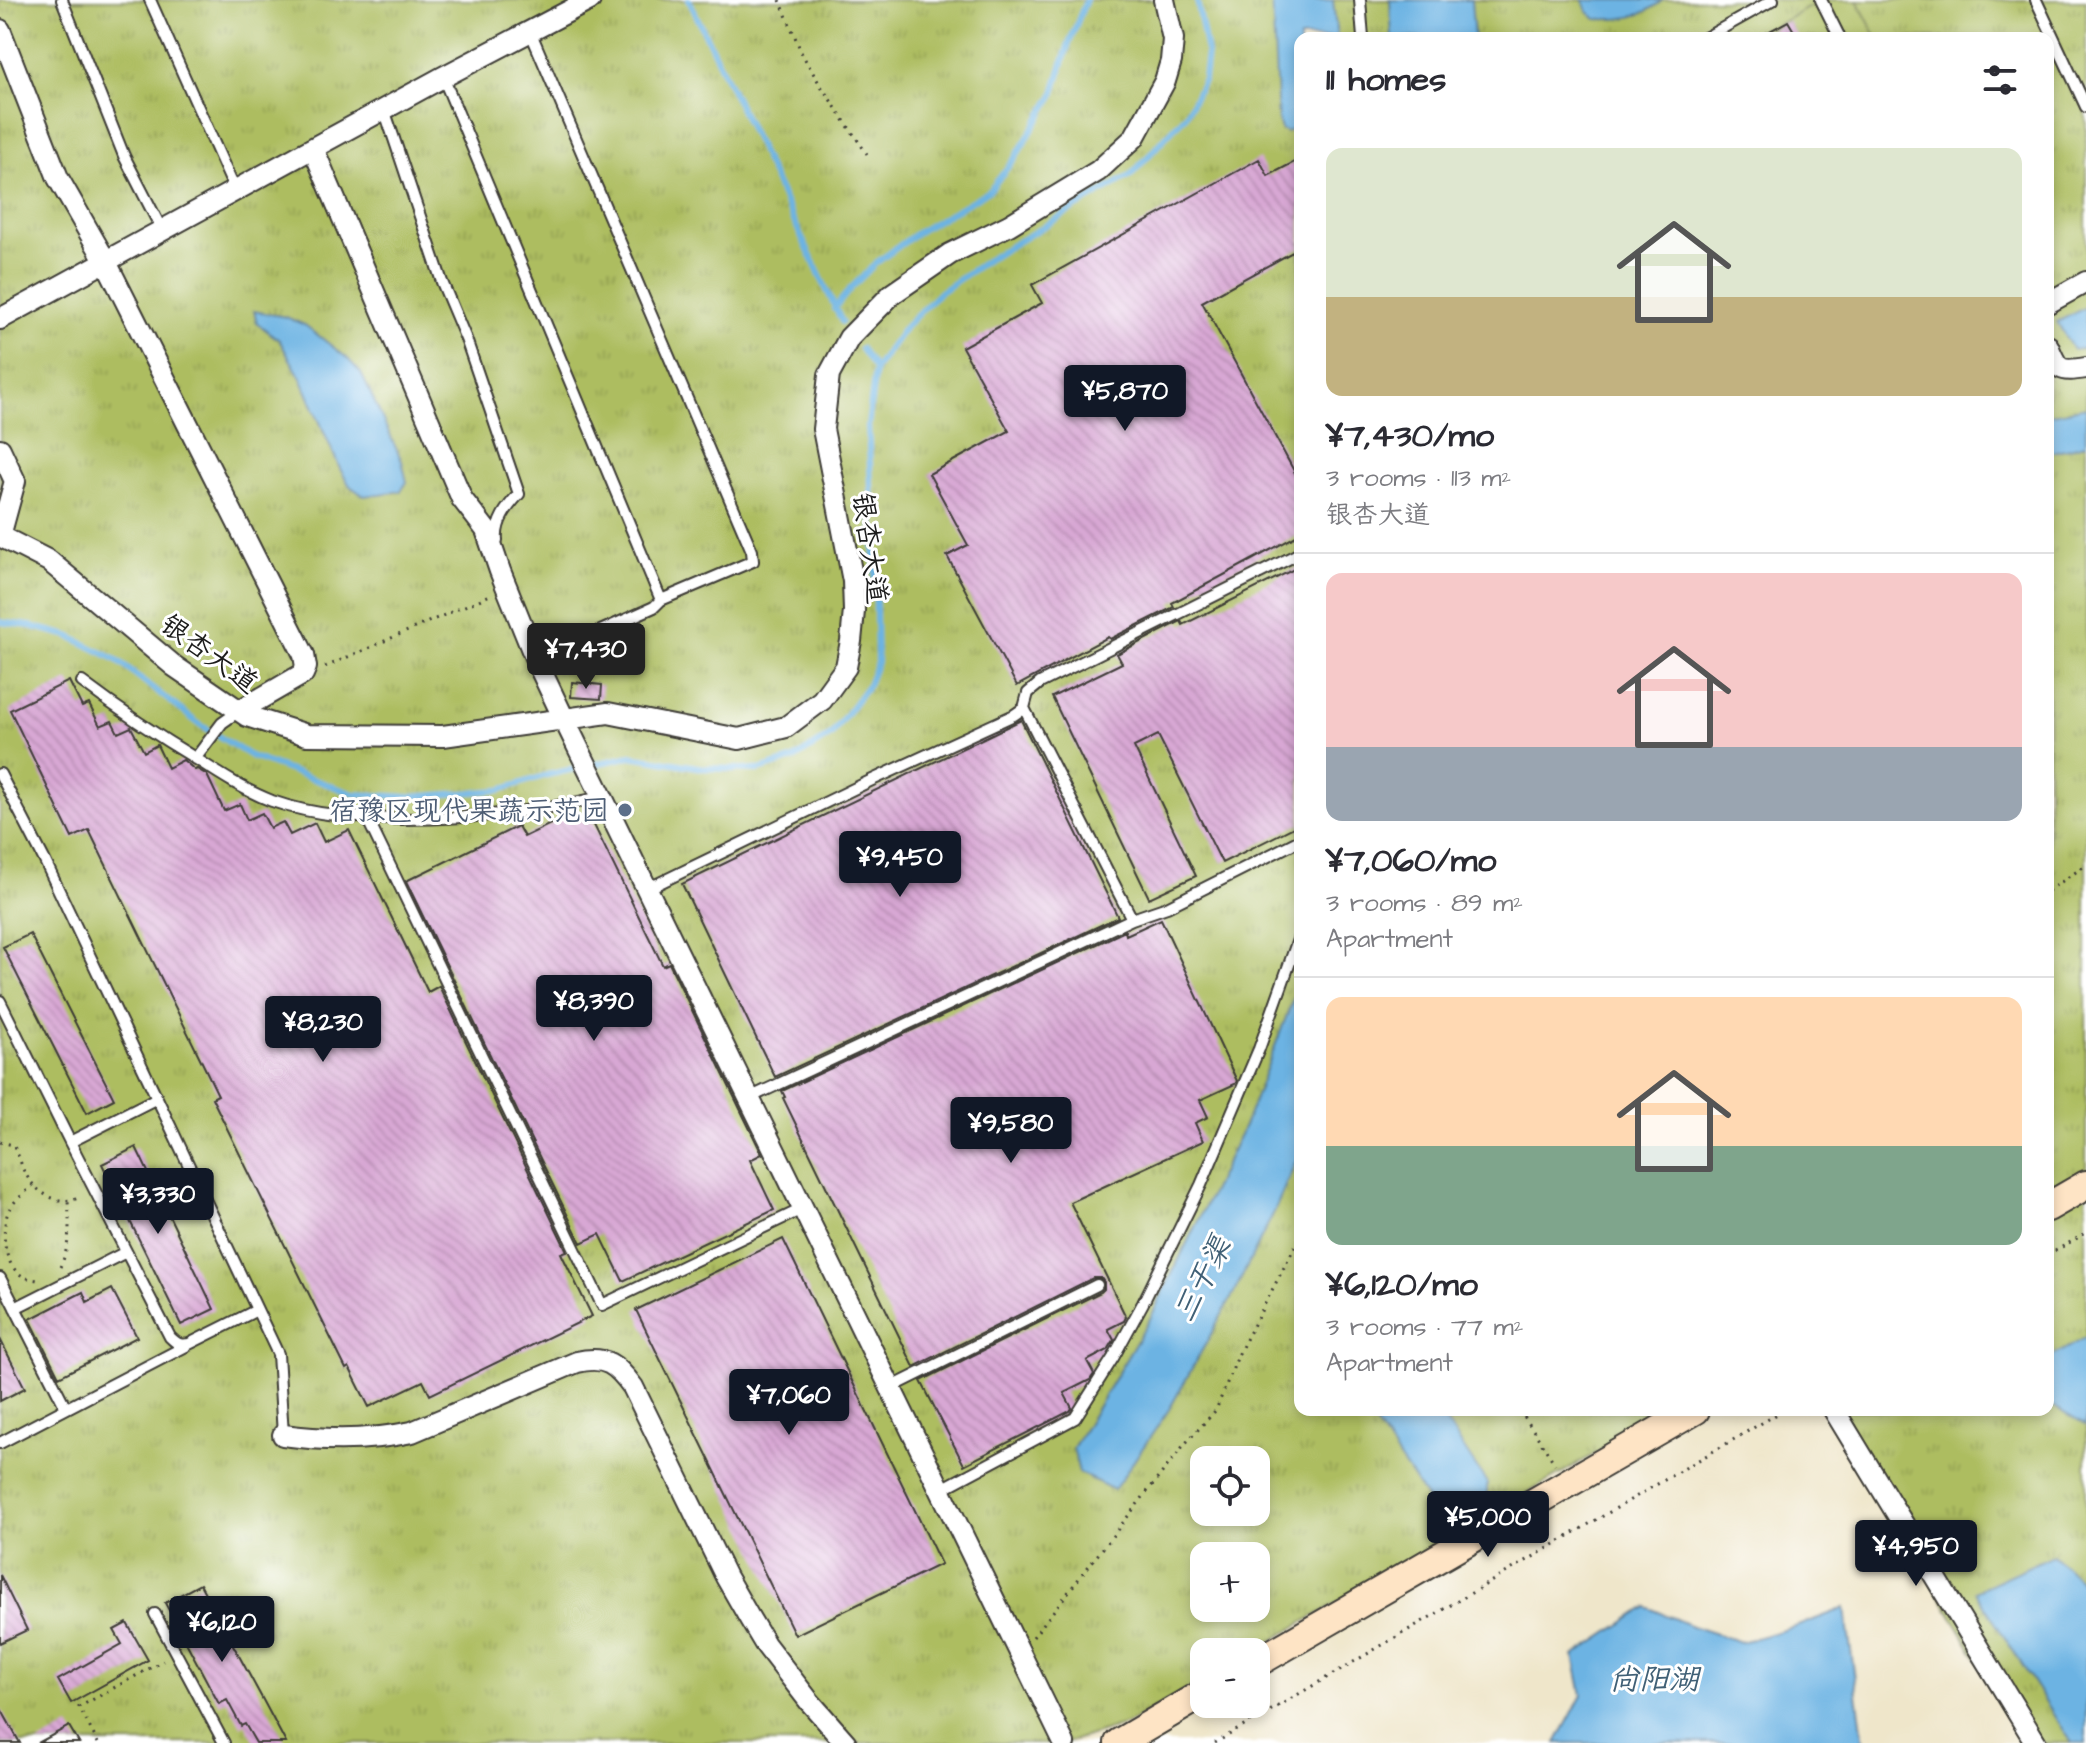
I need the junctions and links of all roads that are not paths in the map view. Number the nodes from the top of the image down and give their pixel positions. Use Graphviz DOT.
graph roads {
  1 [pos="62,0"];
  2 [pos="150,0"];
  3 [pos="590,0"];
  4 [pos="1164,0"];
  5 [pos="1360,0"];
  6 [pos="1773,0"];
  7 [pos="1821,0"];
  8 [pos="2036,0"];
  9 [pos="0,30"];
  10 [pos="530,31"];
  11 [pos="1363,32"];
  12 [pos="1716,32"];
  13 [pos="1837,32"];
  14 [pos="2051,32"];
  15 [pos="2054,39"];
  16 [pos="443,77"];
  17 [pos="2086,107"];
  18 [pos="384,109"];
  19 [pos="313,148"];
  20 [pos="235,190"];
  21 [pos="162,230"];
  22 [pos="105,260"];
  23 [pos="2086,282"];
  24 [pos="2054,300"];
  25 [pos="0,319"];
  26 [pos="2054,358"];
  27 [pos="2086,368"];
  28 [pos="0,449"];
  29 [pos="0,536"];
  30 [pos="1294,556"];
  31 [pos="503,579"];
  32 [pos="661,600"];
  33 [pos="536,660"];
  34 [pos="82,682"];
  35 [pos="1024,708"];
  36 [pos="239,711"];
  37 [pos="566,724"];
  38 [pos="195,759"];
  39 [pos="0,774"];
  40 [pos="598,789"];
  41 [pos="367,818"];
  42 [pos="1294,843"];
  43 [pos="647,889"];
  44 [pos="1132,919"];
  45 [pos="1294,951"];
  46 [pos="0,1001"];
  47 [pos="157,1098"];
  48 [pos="749,1098"];
  49 [pos="70,1142"];
  50 [pos="2086,1185"];
  51 [pos="2054,1204"];
  52 [pos="802,1209"];
  53 [pos="126,1252"];
  54 [pos="0,1278"];
  55 [pos="1097,1285"];
  56 [pos="15,1308"];
  57 [pos="257,1310"];
  58 [pos="189,1344"];
  59 [pos="890,1388"];
  60 [pos="66,1408"];
  61 [pos="1685,1416"];
  62 [pos="1838,1416"];
  63 [pos="283,1435"];
  64 [pos="0,1443"];
  65 [pos="940,1490"];
  66 [pos="155,1614"];
  67 [pos="1270,1655"];
  68 [pos="1190,1701"];
  69 [pos="1121,1740"];
  70 [pos="224,1743"];
  71 [pos="846,1743"];
  72 [pos="1064,1743"];
  73 [pos="2036,1743"];
  1 -- 21 [label="lane"];
  2 -- 20 [label="lane"];
  3 -- 10 [label="street"];
  4 -- 37 [label="street, 银杏大道"];
  5 -- 11 [label="lane"];
  6 -- 12 [label="lane"];
  7 -- 13 [label="lane"];
  8 -- 14 [label="lane"];
  9 -- 22 [label="street"];
  10 -- 16 [label="street"];
  10 -- 32 [label="lane"];
  15 -- 17 [label="lane"];
  16 -- 18 [label="street"];
  16 -- 32 [label="lane"];
  18 -- 19 [label="street"];
  18 -- 31 [label="lane"];
  19 -- 20 [label="street"];
  19 -- 31 [label="street"];
  20 -- 21 [label="street"];
  21 -- 22 [label="street"];
  22 -- 25 [label="street"];
  22 -- 36 [label="street"];
  23 -- 24 [label="street"];
  26 -- 27 [label="street"];
  28 -- 29 [label="street"];
  29 -- 36 [label="street, 银杏大道"];
  30 -- 35 [label="lane"];
  31 -- 33 [label="street"];
  32 -- 33 [label="lane"];
  33 -- 37 [label="street"];
  34 -- 38 [label="lane"];
  35 -- 43 [label="lane"];
  35 -- 44 [label="lane"];
  36 -- 37 [label="street, 银杏大道"];
  36 -- 38 [label="lane"];
  37 -- 40 [label="street"];
  38 -- 41 [label="lane"];
  39 -- 47 [label="lane"];
  40 -- 41 [label="lane"];
  40 -- 43 [label="street"];
  41 -- 52 [label="lane"];
  42 -- 44 [label="lane"];
  43 -- 48 [label="street"];
  44 -- 48 [label="lane"];
  45 -- 65 [label="lane"];
  46 -- 49 [label="lane"];
  47 -- 49 [label="lane"];
  47 -- 57 [label="lane"];
  48 -- 52 [label="street"];
  49 -- 53 [label="lane"];
  50 -- 51 [label="main road"];
  52 -- 59 [label="street"];
  53 -- 56 [label="lane"];
  53 -- 58 [label="lane"];
  54 -- 56 [label="lane"];
  55 -- 59 [label="lane"];
  56 -- 60 [label="lane"];
  57 -- 58 [label="lane"];
  57 -- 63 [label="lane"];
  58 -- 60 [label="lane"];
  59 -- 65 [label="street"];
  60 -- 64 [label="lane"];
  61 -- 67 [label="main road"];
  62 -- 73 [label="street"];
  63 -- 71 [label="street"];
  65 -- 72 [label="street"];
  66 -- 70 [label="lane"];
  68 -- 69 [label="main road"];
}
